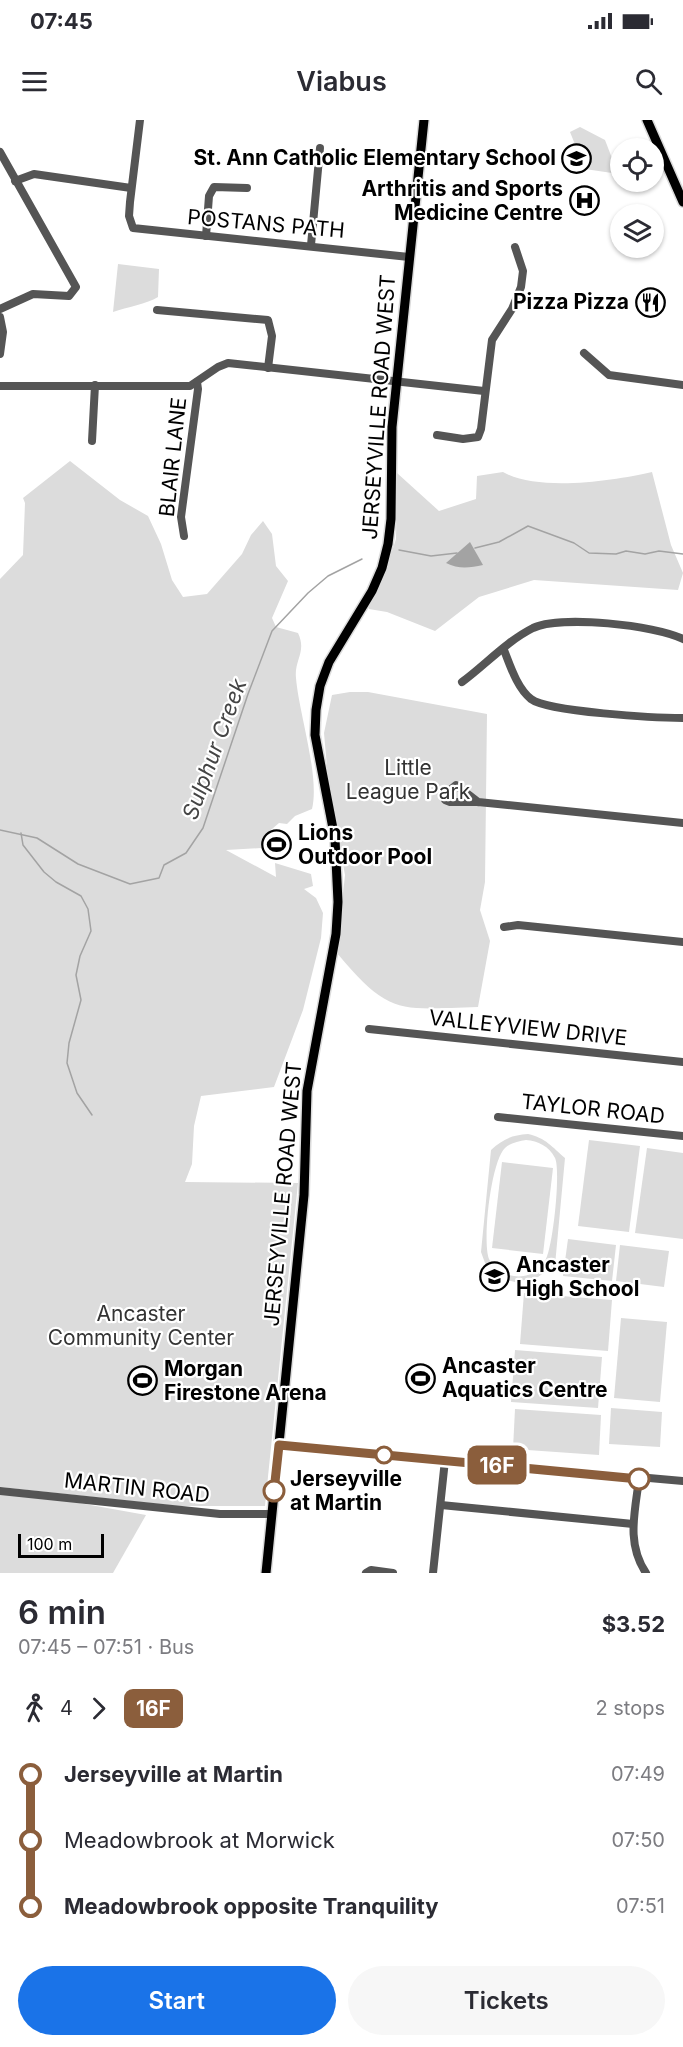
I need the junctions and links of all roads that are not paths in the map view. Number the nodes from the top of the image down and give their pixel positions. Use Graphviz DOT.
graph roads {
  1 [pos="140,120"];
  2 [pos="424,120"];
  3 [pos="647,120"];
  4 [pos="320,148"];
  5 [pos="0,152"];
  6 [pos="15,181"];
  7 [pos="131,188"];
  8 [pos="246,188"];
  9 [pos="683,202"];
  10 [pos="206,236"];
  11 [pos="311,245"];
  12 [pos="515,247"];
  13 [pos="409,257"];
  14 [pos="0,309"];
  15 [pos="158,310"];
  16 [pos="0,317"];
  17 [pos="584,352"];
  18 [pos="0,354"];
  19 [pos="268,368"];
  20 [pos="397,381"];
  21 [pos="197,382"];
  22 [pos="95,385"];
  23 [pos="683,385"];
  24 [pos="0,386"];
  25 [pos="484,391"];
  26 [pos="437,435"];
  27 [pos="92,441"];
  28 [pos="184,536"];
  29 [pos="683,639"];
  30 [pos="504,650"];
  31 [pos="462,682"];
  32 [pos="683,718"];
  33 [pos="478,802"];
  34 [pos="683,823"];
  35 [pos="504,927"];
  36 [pos="683,942"];
  37 [pos="369,1029"];
  38 [pos="683,1062"];
  39 [pos="498,1117"];
  40 [pos="683,1136"];
  41 [pos="279,1445"];
  42 [pos="445,1460"];
  43 [pos="639,1479"];
  44 [pos="683,1481"];
  45 [pos="0,1491"];
  46 [pos="441,1505"];
  47 [pos="271,1514"];
  48 [pos="633,1524"];
  49 [pos="266,1573"];
  50 [pos="366,1573"];
  51 [pos="393,1573"];
  52 [pos="433,1573"];
  53 [pos="646,1573"];
  1 -- 7 [label="street"];
  2 -- 13 [label="main road, JERSEYVILLE ROAD WEST"];
  3 -- 9 [label="main road"];
  4 -- 11 [label="street"];
  5 -- 6 [label="street"];
  6 -- 7 [label="street"];
  6 -- 14 [label="street"];
  7 -- 10 [label="street, POSTANS PATH"];
  8 -- 10 [label="street"];
  10 -- 11 [label="street, POSTANS PATH"];
  11 -- 13 [label="street, POSTANS PATH"];
  12 -- 25 [label="street"];
  13 -- 20 [label="main road, JERSEYVILLE ROAD WEST"];
  15 -- 19 [label="street"];
  16 -- 18 [label="street"];
  17 -- 23 [label="street"];
  19 -- 20 [label="street"];
  19 -- 21 [label="street"];
  20 -- 25 [label="street"];
  20 -- 41 [label="main road, JERSEYVILLE ROAD WEST"];
  21 -- 22 [label="street"];
  21 -- 28 [label="street, BLAIR LANE"];
  22 -- 24 [label="street"];
  22 -- 27 [label="street"];
  25 -- 26 [label="street"];
  29 -- 30 [label="street"];
  30 -- 31 [label="street"];
  30 -- 32 [label="street"];
  33 -- 34 [label="street"];
  35 -- 36 [label="street"];
  37 -- 38 [label="street, VALLEYVIEW DRIVE"];
  39 -- 40 [label="street, TAYLOR ROAD"];
  41 -- 42 [label="street"];
  41 -- 47 [label="main road, JERSEYVILLE ROAD WEST"];
  42 -- 43 [label="street"];
  42 -- 46 [label="street"];
  43 -- 44 [label="street"];
  43 -- 48 [label="street"];
  45 -- 47 [label="street, MARTIN ROAD"];
  46 -- 48 [label="street"];
  46 -- 52 [label="street"];
  47 -- 49 [label="main road, JERSEYVILLE ROAD WEST"];
  48 -- 53 [label="street"];
  50 -- 51 [label="street"];
}
